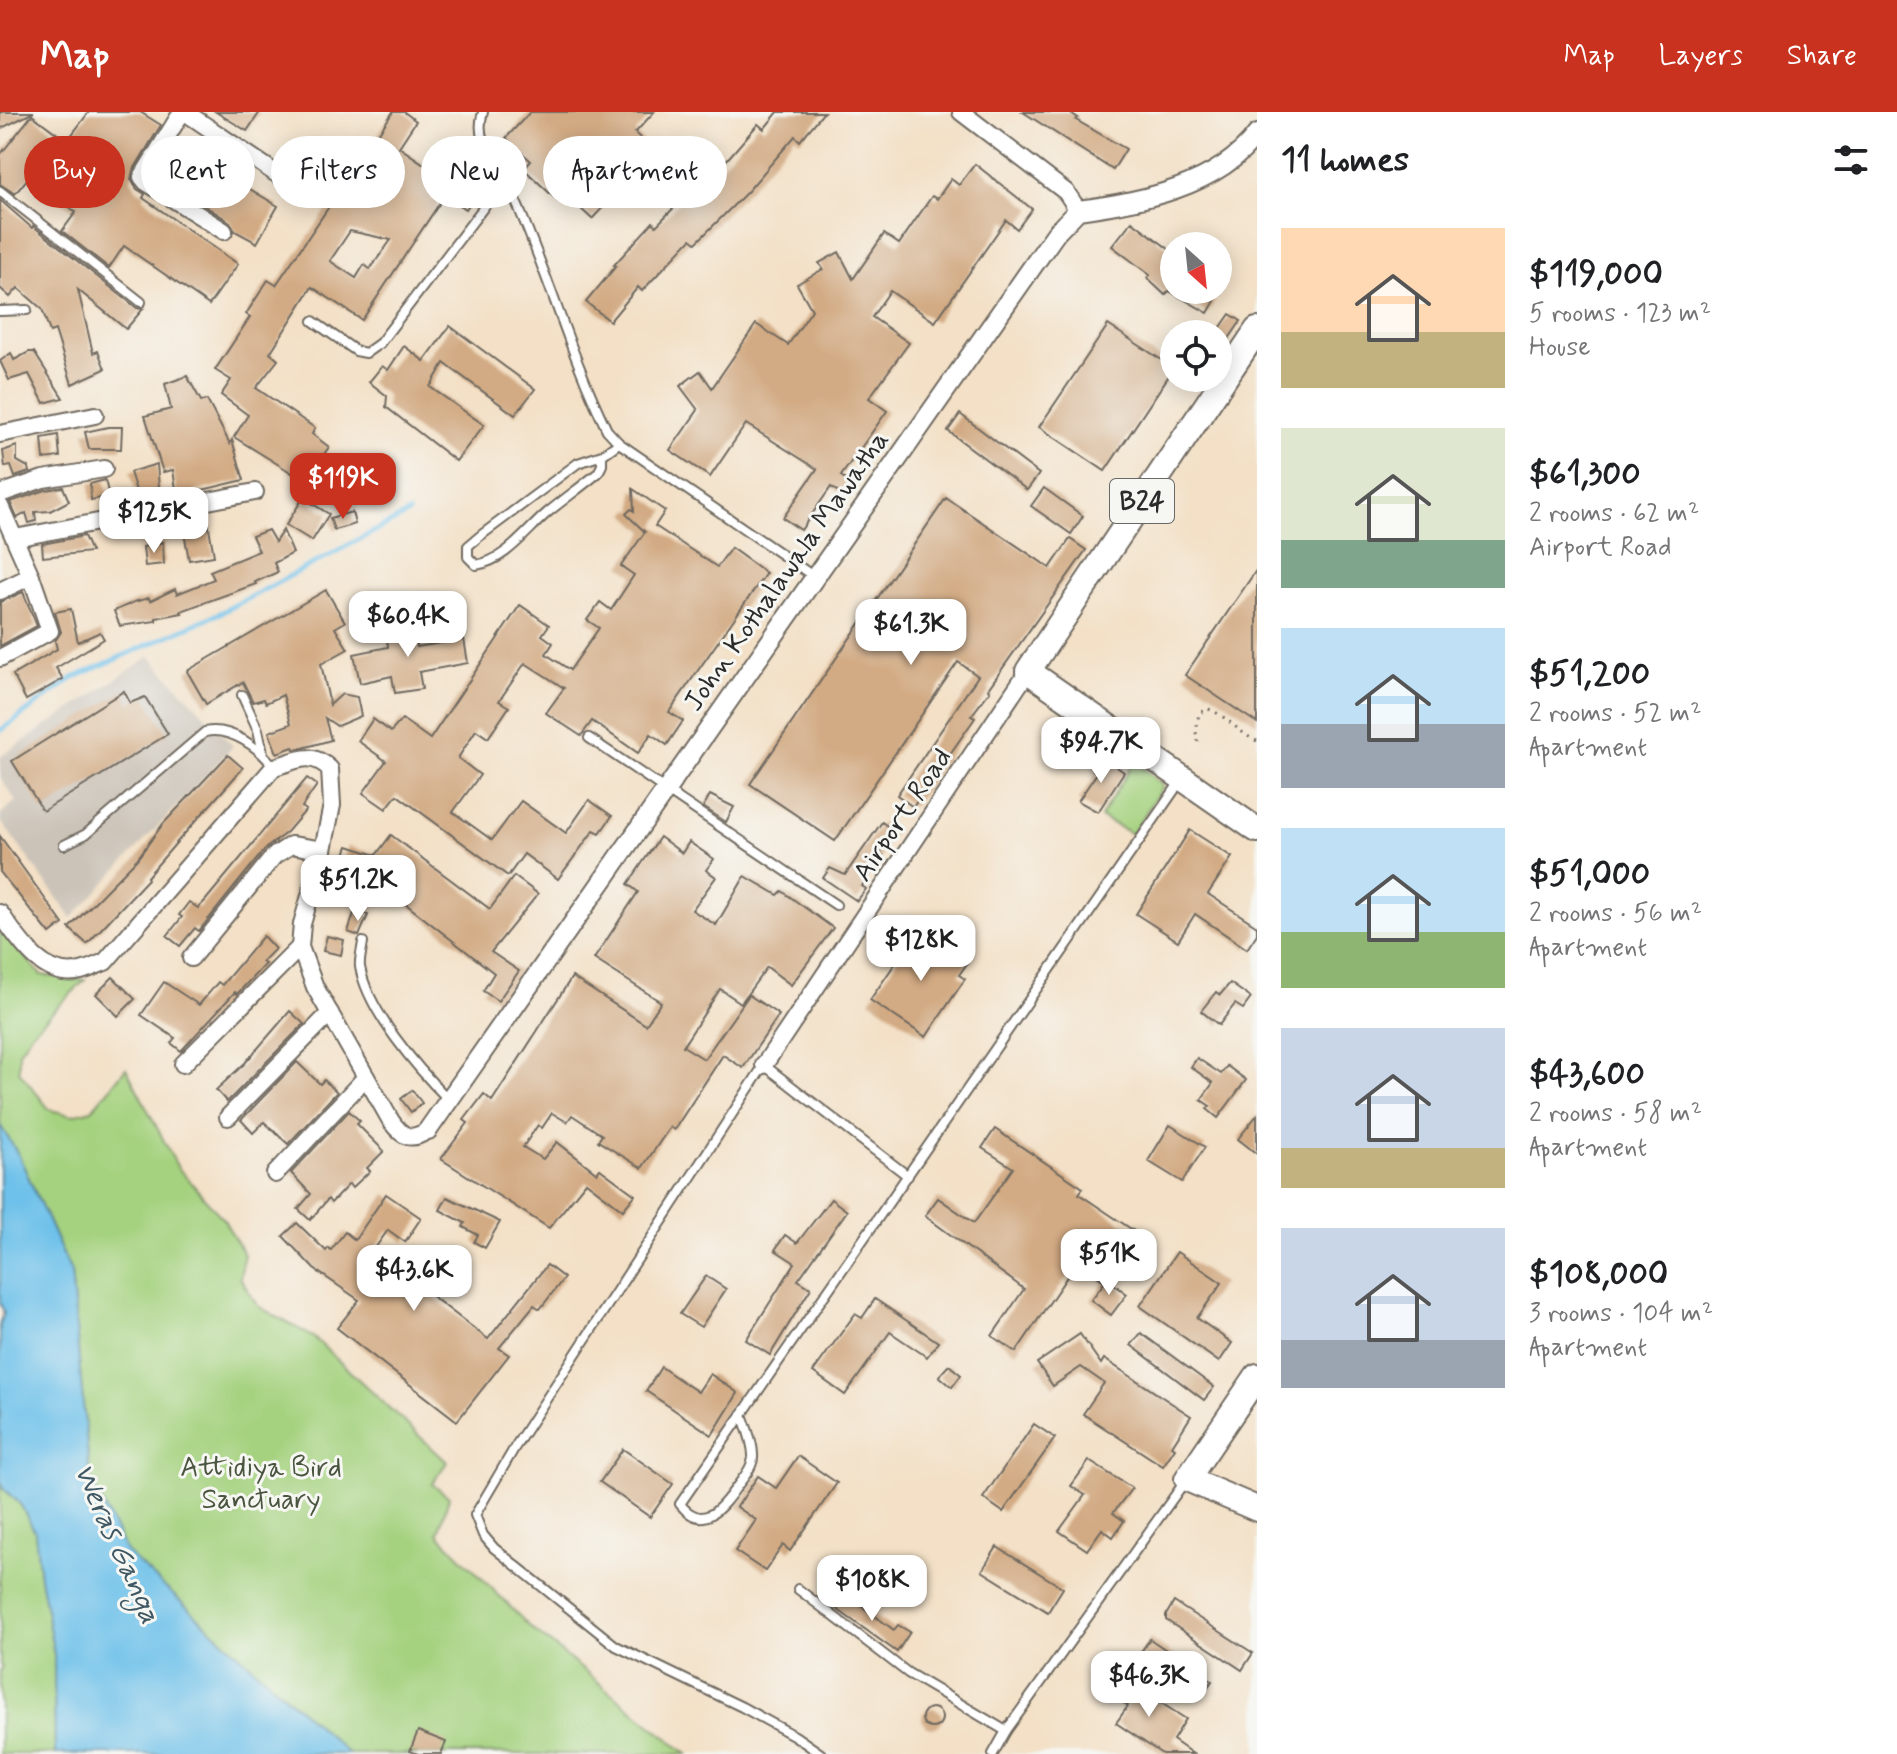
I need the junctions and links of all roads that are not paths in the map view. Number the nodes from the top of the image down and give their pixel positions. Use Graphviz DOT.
graph roads {
  1 [pos="183,112"];
  2 [pos="483,112"];
  3 [pos="961,112"];
  4 [pos="1257,134"];
  5 [pos="481,136"];
  6 [pos="271,170"];
  7 [pos="0,191"];
  8 [pos="483,208"];
  9 [pos="518,208"];
  10 [pos="1078,210"];
  11 [pos="224,231"];
  12 [pos="141,302"];
  13 [pos="27,310"];
  14 [pos="0,311"];
  15 [pos="313,321"];
  16 [pos="1257,330"];
  17 [pos="95,415"];
  18 [pos="0,434"];
  19 [pos="619,443"];
  20 [pos="602,455"];
  21 [pos="104,469"];
  22 [pos="255,492"];
  23 [pos="0,494"];
  24 [pos="2,515"];
  25 [pos="15,538"];
  26 [pos="31,576"];
  27 [pos="813,576"];
  28 [pos="0,591"];
  29 [pos="0,658"];
  30 [pos="1028,671"];
  31 [pos="242,695"];
  32 [pos="589,738"];
  33 [pos="263,753"];
  34 [pos="274,767"];
  35 [pos="1182,778"];
  36 [pos="664,792"];
  37 [pos="1257,830"];
  38 [pos="64,845"];
  39 [pos="323,850"];
  40 [pos="836,905"];
  41 [pos="0,913"];
  42 [pos="363,942"];
  43 [pos="300,947"];
  44 [pos="191,958"];
  45 [pos="330,1013"];
  46 [pos="183,1064"];
  47 [pos="764,1065"];
  48 [pos="366,1077"];
  49 [pos="448,1100"];
  50 [pos="228,1117"];
  51 [pos="428,1130"];
  52 [pos="275,1174"];
  53 [pos="908,1176"];
  54 [pos="1257,1376"];
  55 [pos="742,1414"];
  56 [pos="1187,1479"];
  57 [pos="1257,1509"];
  58 [pos="798,1589"];
  59 [pos="1006,1731"];
  60 [pos="821,1754"];
  61 [pos="993,1754"];
  1 -- 6 [label="street"];
  1 -- 11 [label="street"];
  2 -- 5 [label="lane"];
  3 -- 10 [label="street"];
  4 -- 10 [label="street"];
  7 -- 12 [label="lane"];
  8 -- 15 [label="lane"];
  9 -- 19 [label="lane"];
  10 -- 27 [label="street, John Kothalawala Mawatha"];
  13 -- 14 [label="lane"];
  16 -- 30 [label="main road, B24"];
  17 -- 18 [label="street"];
  19 -- 20 [label="lane"];
  19 -- 27 [label="lane"];
  20 -- 20 [label="lane"];
  21 -- 23 [label="street"];
  22 -- 25 [label="street"];
  24 -- 25 [label="street"];
  25 -- 26 [label="street"];
  26 -- 28 [label="street"];
  26 -- 29 [label="street"];
  27 -- 36 [label="street, John Kothalawala Mawatha"];
  30 -- 35 [label="main road"];
  30 -- 47 [label="street, Airport Road"];
  31 -- 33 [label="lane"];
  32 -- 36 [label="lane"];
  33 -- 34 [label="lane"];
  33 -- 38 [label="lane"];
  34 -- 39 [label="street"];
  34 -- 41 [label="street"];
  35 -- 37 [label="main road"];
  35 -- 53 [label="lane"];
  36 -- 40 [label="lane"];
  36 -- 49 [label="street, John Kothalawala Mawatha"];
  39 -- 43 [label="street"];
  39 -- 44 [label="street"];
  42 -- 49 [label="lane"];
  43 -- 45 [label="street"];
  43 -- 46 [label="street"];
  45 -- 48 [label="street"];
  45 -- 50 [label="street"];
  47 -- 53 [label="lane"];
  47 -- 60 [label="lane"];
  48 -- 51 [label="street"];
  48 -- 52 [label="street"];
  49 -- 51 [label="street, John Kothalawala Mawatha"];
  53 -- 55 [label="lane"];
  54 -- 56 [label="main road"];
  55 -- 55 [label="lane"];
  56 -- 57 [label="main road"];
  56 -- 59 [label="lane"];
  58 -- 59 [label="lane"];
  59 -- 61 [label="lane"];
}
